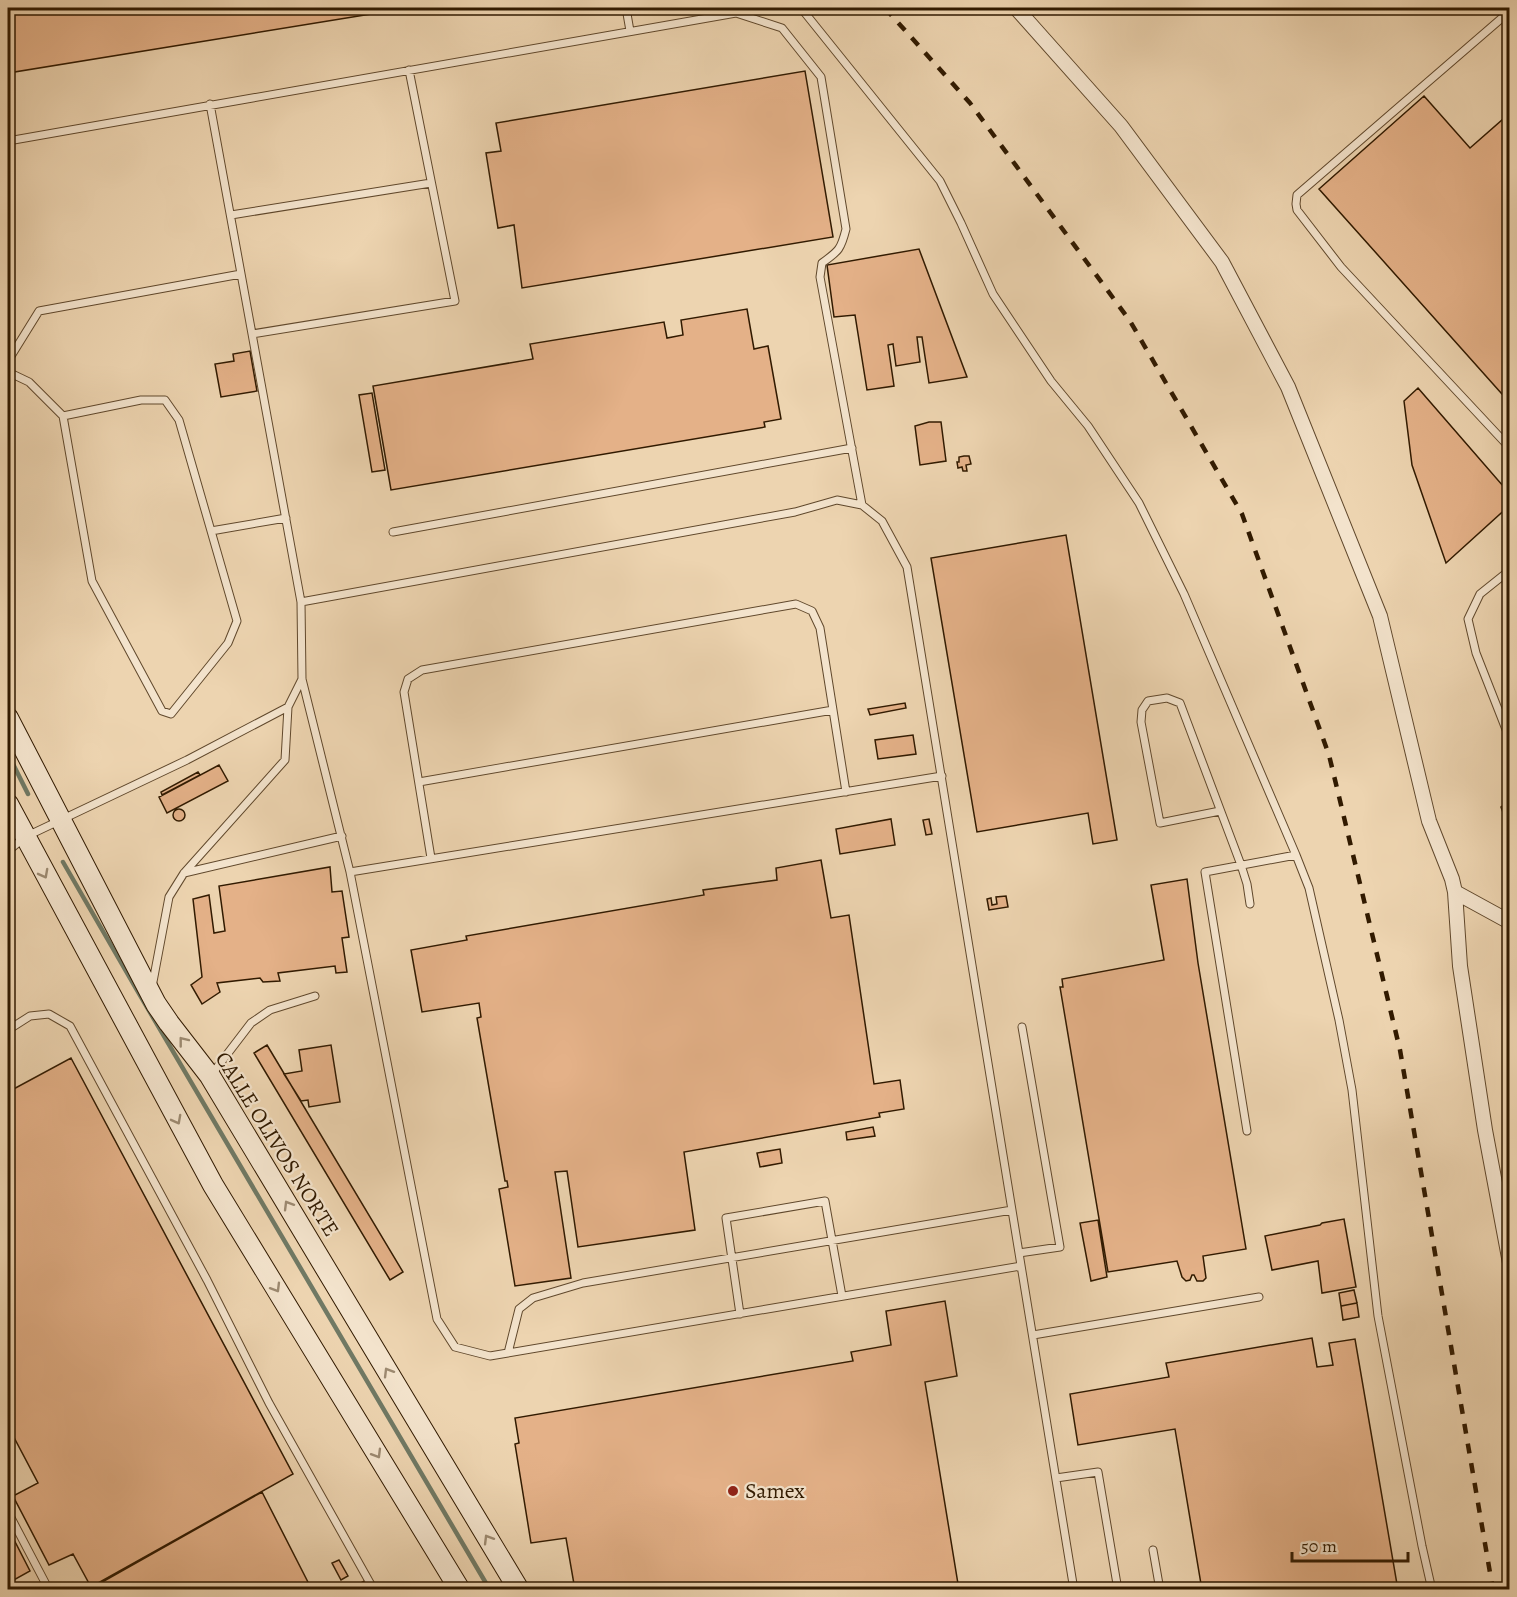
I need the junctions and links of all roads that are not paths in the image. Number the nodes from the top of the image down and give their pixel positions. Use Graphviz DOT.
graph roads {
  1 [pos="626,8"];
  2 [pos="801,8"];
  3 [pos="1016,8"];
  4 [pos="1509,11"];
  5 [pos="630,31"];
  6 [pos="409,70"];
  7 [pos="210,104"];
  8 [pos="8,141"];
  9 [pos="431,183"];
  10 [pos="231,215"];
  11 [pos="242,274"];
  12 [pos="252,334"];
  13 [pos="8,361"];
  14 [pos="8,372"];
  15 [pos="63,416"];
  16 [pos="852,448"];
  17 [pos="1509,448"];
  18 [pos="862,505"];
  19 [pos="286,518"];
  20 [pos="211,531"];
  21 [pos="393,532"];
  22 [pos="1509,570"];
  23 [pos="301,602"];
  24 [pos="302,679"];
  25 [pos="288,707"];
  26 [pos="833,710"];
  27 [pos="8,718"];
  28 [pos="1509,737"];
  29 [pos="942,776"];
  30 [pos="419,782"];
  31 [pos="846,792"];
  32 [pos="8,804"];
  33 [pos="1220,811"];
  34 [pos="60,821"];
  35 [pos="342,836"];
  36 [pos="25,837"];
  37 [pos="8,851"];
  38 [pos="1296,855"];
  39 [pos="431,858"];
  40 [pos="1241,866"];
  41 [pos="351,872"];
  42 [pos="184,873"];
  43 [pos="1455,892"];
  44 [pos="1250,904"];
  45 [pos="1509,924"];
  46 [pos="152,993"];
  47 [pos="315,996"];
  48 [pos="1022,1027"];
  49 [pos="8,1029"];
  50 [pos="210,1076"];
  51 [pos="1247,1131"];
  52 [pos="1012,1210"];
  53 [pos="832,1241"];
  54 [pos="1019,1253"];
  55 [pos="731,1258"];
  56 [pos="1509,1263"];
  57 [pos="1021,1266"];
  58 [pos="842,1296"];
  59 [pos="1259,1297"];
  60 [pos="740,1314"];
  61 [pos="1033,1335"];
  62 [pos="508,1353"];
  63 [pos="1056,1478"];
  64 [pos="8,1512"];
  65 [pos="1153,1550"];
  66 [pos="49,1590"];
  67 [pos="374,1590"];
  68 [pos="460,1590"];
  69 [pos="519,1590"];
  70 [pos="1074,1590"];
  71 [pos="1118,1590"];
  72 [pos="1160,1590"];
  73 [pos="1432,1590"];
  1 -- 5 [label="lane"];
  2 -- 38 [label="lane"];
  3 -- 43 [label="street"];
  4 -- 17 [label="lane"];
  5 -- 6 [label="lane"];
  5 -- 16 [label="lane"];
  6 -- 7 [label="lane"];
  6 -- 9 [label="lane"];
  7 -- 8 [label="lane"];
  7 -- 10 [label="lane"];
  9 -- 10 [label="lane"];
  9 -- 12 [label="lane"];
  10 -- 11 [label="lane"];
  11 -- 12 [label="lane"];
  11 -- 13 [label="lane"];
  12 -- 19 [label="lane"];
  14 -- 15 [label="lane"];
  15 -- 20 [label="lane"];
  15 -- 20 [label="lane"];
  16 -- 18 [label="lane"];
  16 -- 21 [label="lane"];
  18 -- 23 [label="lane"];
  18 -- 29 [label="lane"];
  19 -- 20 [label="lane"];
  19 -- 23 [label="lane"];
  22 -- 28 [label="lane"];
  23 -- 24 [label="lane"];
  24 -- 25 [label="lane"];
  24 -- 35 [label="lane"];
  25 -- 34 [label="lane"];
  25 -- 42 [label="lane"];
  26 -- 30 [label="lane"];
  26 -- 30 [label="lane"];
  26 -- 31 [label="lane"];
  27 -- 34 [label="main road, CALLE OLIVOS NORTE"];
  29 -- 31 [label="lane"];
  29 -- 52 [label="lane"];
  30 -- 39 [label="lane"];
  31 -- 39 [label="lane"];
  32 -- 36 [label="main road"];
  33 -- 33 [label="lane"];
  33 -- 40 [label="lane"];
  34 -- 36 [label="lane"];
  34 -- 46 [label="main road, CALLE OLIVOS NORTE"];
  35 -- 41 [label="lane"];
  35 -- 42 [label="lane"];
  36 -- 37 [label="lane"];
  36 -- 68 [label="main road, one-way"];
  38 -- 40 [label="lane"];
  38 -- 73 [label="lane"];
  39 -- 41 [label="lane"];
  40 -- 44 [label="lane"];
  40 -- 51 [label="lane"];
  41 -- 62 [label="lane"];
  42 -- 46 [label="lane"];
  43 -- 45 [label="street"];
  43 -- 56 [label="street"];
  50 -- 46 [label="main road, CALLE OLIVOS NORTE, one-way"];
  47 -- 50 [label="lane"];
  48 -- 54 [label="lane"];
  49 -- 67 [label="lane"];
  69 -- 50 [label="main road, CALLE OLIVOS NORTE, one-way"];
  52 -- 53 [label="lane"];
  52 -- 54 [label="lane"];
  53 -- 55 [label="lane"];
  53 -- 55 [label="lane"];
  53 -- 58 [label="lane"];
  54 -- 57 [label="lane"];
  55 -- 60 [label="lane"];
  55 -- 62 [label="lane"];
  57 -- 58 [label="lane"];
  57 -- 61 [label="lane"];
  58 -- 60 [label="lane"];
  59 -- 61 [label="lane"];
  60 -- 62 [label="lane"];
  61 -- 63 [label="lane"];
  63 -- 70 [label="lane"];
  63 -- 71 [label="lane"];
  64 -- 66 [label="lane"];
  65 -- 72 [label="lane"];
}
